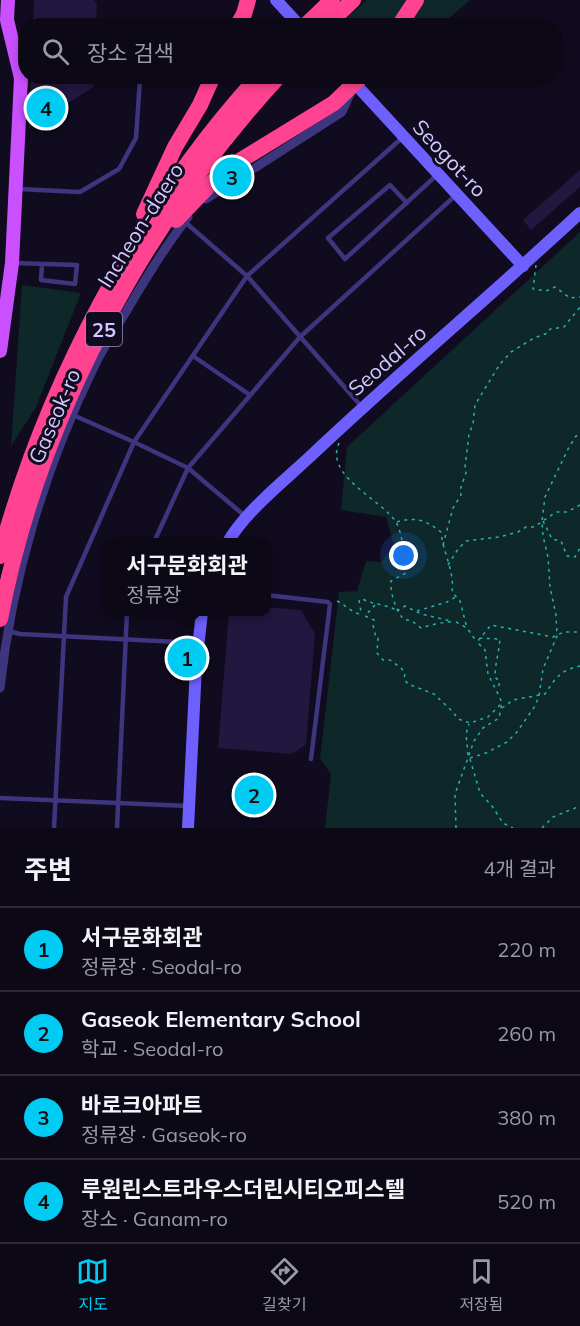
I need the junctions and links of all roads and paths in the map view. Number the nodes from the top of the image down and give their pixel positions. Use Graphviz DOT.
graph roads {
  1 [pos="8,0"];
  2 [pos="248,0"];
  3 [pos="276,0"];
  4 [pos="332,0"];
  5 [pos="353,0"];
  6 [pos="416,0"];
  7 [pos="242,18"];
  8 [pos="293,18"];
  9 [pos="321,18"];
  10 [pos="325,18"];
  11 [pos="404,18"];
  12 [pos="3,20"];
  13 [pos="0,37"];
  14 [pos="1,52"];
  15 [pos="16,61"];
  16 [pos="18,68"];
  17 [pos="21,84"];
  18 [pos="140,84"];
  19 [pos="209,84"];
  20 [pos="252,84"];
  21 [pos="272,84"];
  22 [pos="351,84"];
  23 [pos="353,84"];
  24 [pos="359,84"];
  25 [pos="403,136"];
  26 [pos="438,174"];
  27 [pos="15,189"];
  28 [pos="457,194"];
  29 [pos="407,203"];
  30 [pos="580,213"];
  31 [pos="185,222"];
  32 [pos="150,247"];
  33 [pos="526,263"];
  34 [pos="42,264"];
  35 [pos="8,267"];
  36 [pos="247,276"];
  37 [pos="104,296"];
  38 [pos="580,297"];
  39 [pos="580,309"];
  40 [pos="300,337"];
  41 [pos="0,351"];
  42 [pos="193,356"];
  43 [pos="250,395"];
  44 [pos="362,408"];
  45 [pos="73,415"];
  46 [pos="580,434"];
  47 [pos="134,441"];
  48 [pos="339,444"];
  49 [pos="188,468"];
  50 [pos="580,505"];
  51 [pos="245,517"];
  52 [pos="542,521"];
  53 [pos="396,522"];
  54 [pos="156,538"];
  55 [pos="231,538"];
  56 [pos="443,545"];
  57 [pos="580,548"];
  58 [pos="0,556"];
  59 [pos="448,565"];
  60 [pos="271,595"];
  61 [pos="457,596"];
  62 [pos="330,604"];
  63 [pos="375,605"];
  64 [pos="397,611"];
  65 [pos="416,611"];
  66 [pos="127,616"];
  67 [pos="201,616"];
  68 [pos="455,622"];
  69 [pos="4,625"];
  70 [pos="467,628"];
  71 [pos="580,632"];
  72 [pos="64,636"];
  73 [pos="557,636"];
  74 [pos="125,639"];
  75 [pos="480,639"];
  76 [pos="198,643"];
  77 [pos="580,666"];
  78 [pos="0,688"];
  79 [pos="496,690"];
  80 [pos="539,696"];
  81 [pos="502,703"];
  82 [pos="501,709"];
  83 [pos="470,723"];
  84 [pos="469,757"];
  85 [pos="311,759"];
  86 [pos="0,798"];
  87 [pos="55,800"];
  88 [pos="118,803"];
  89 [pos="189,806"];
  90 [pos="580,806"];
  91 [pos="54,828"];
  92 [pos="117,828"];
  93 [pos="188,828"];
  94 [pos="456,828"];
  95 [pos="513,828"];
  96 [pos="543,828"];
  1 -- 12 [label="main road"];
  2 -- 7 [label="highway"];
  3 -- 8 [label="street"];
  4 -- 9 [label="highway"];
  5 -- 10 [label="highway"];
  6 -- 11 [label="highway"];
  12 -- 13 [label="main road"];
  12 -- 15 [label="main road"];
  14 -- 15 [label="main road"];
  15 -- 16 [label="main road"];
  17 -- 27 [label="main road"];
  18 -- 27 [label="lane"];
  19 -- 37 [label="highway"];
  20 -- 37 [label="highway, Incheon-daero / 25"];
  21 -- 32 [label="highway, Incheon-daero / 25"];
  22 -- 32 [label="highway"];
  23 -- 31 [label="street, Gaseok-ro"];
  24 -- 25 [label="street, Seogot-ro"];
  25 -- 26 [label="street, Seogot-ro"];
  25 -- 36 [label="lane"];
  26 -- 28 [label="street, Seogot-ro"];
  26 -- 29 [label="lane"];
  27 -- 35 [label="main road"];
  28 -- 33 [label="street, Seogot-ro"];
  28 -- 40 [label="lane"];
  29 -- 29 [label="lane"];
  30 -- 33 [label="street, Seodal-ro"];
  31 -- 36 [label="lane"];
  31 -- 45 [label="street, Gaseok-ro"];
  32 -- 69 [label="highway, Incheon-daero / 25"];
  33 -- 38 [label="path"];
  33 -- 44 [label="street, Seodal-ro"];
  34 -- 34 [label="lane"];
  34 -- 35 [label="lane"];
  35 -- 41 [label="main road"];
  36 -- 40 [label="lane"];
  36 -- 42 [label="lane"];
  37 -- 58 [label="highway, Incheon-daero / 25"];
  39 -- 56 [label="path"];
  40 -- 43 [label="lane"];
  40 -- 44 [label="lane"];
  42 -- 43 [label="lane"];
  42 -- 47 [label="lane"];
  43 -- 49 [label="lane"];
  44 -- 51 [label="street, Seodal-ro"];
  45 -- 47 [label="lane"];
  45 -- 69 [label="street, Gaseok-ro"];
  46 -- 52 [label="path"];
  47 -- 49 [label="lane"];
  47 -- 72 [label="lane"];
  48 -- 53 [label="path"];
  49 -- 51 [label="lane"];
  49 -- 54 [label="lane"];
  50 -- 52 [label="path"];
  51 -- 55 [label="street, Seodal-ro"];
  52 -- 57 [label="path"];
  52 -- 59 [label="path"];
  52 -- 73 [label="path"];
  53 -- 56 [label="path"];
  53 -- 64 [label="path"];
  56 -- 59 [label="path"];
  59 -- 61 [label="path"];
  60 -- 62 [label="lane"];
  61 -- 65 [label="path"];
  61 -- 70 [label="path"];
  62 -- 63 [label="path"];
  62 -- 85 [label="lane"];
  63 -- 64 [label="path"];
  63 -- 83 [label="path"];
  64 -- 65 [label="path"];
  64 -- 68 [label="path"];
  65 -- 68 [label="path"];
  66 -- 74 [label="lane"];
  67 -- 76 [label="street"];
  68 -- 70 [label="path"];
  69 -- 72 [label="lane"];
  69 -- 78 [label="street, Gaseok-ro"];
  70 -- 75 [label="path"];
  71 -- 73 [label="path"];
  72 -- 74 [label="lane"];
  72 -- 87 [label="lane"];
  73 -- 75 [label="path"];
  73 -- 80 [label="path"];
  74 -- 76 [label="lane"];
  74 -- 88 [label="lane"];
  75 -- 79 [label="path"];
  75 -- 79 [label="path"];
  76 -- 89 [label="street"];
  77 -- 80 [label="path"];
  79 -- 81 [label="path"];
  80 -- 82 [label="path"];
  80 -- 84 [label="path"];
  81 -- 82 [label="path"];
  81 -- 83 [label="path"];
  82 -- 84 [label="path"];
  83 -- 84 [label="path"];
  84 -- 94 [label="path"];
  84 -- 95 [label="path"];
  86 -- 87 [label="lane"];
  87 -- 88 [label="lane"];
  87 -- 91 [label="lane"];
  88 -- 89 [label="lane"];
  88 -- 92 [label="lane"];
  89 -- 93 [label="street"];
  90 -- 96 [label="path"];
}
